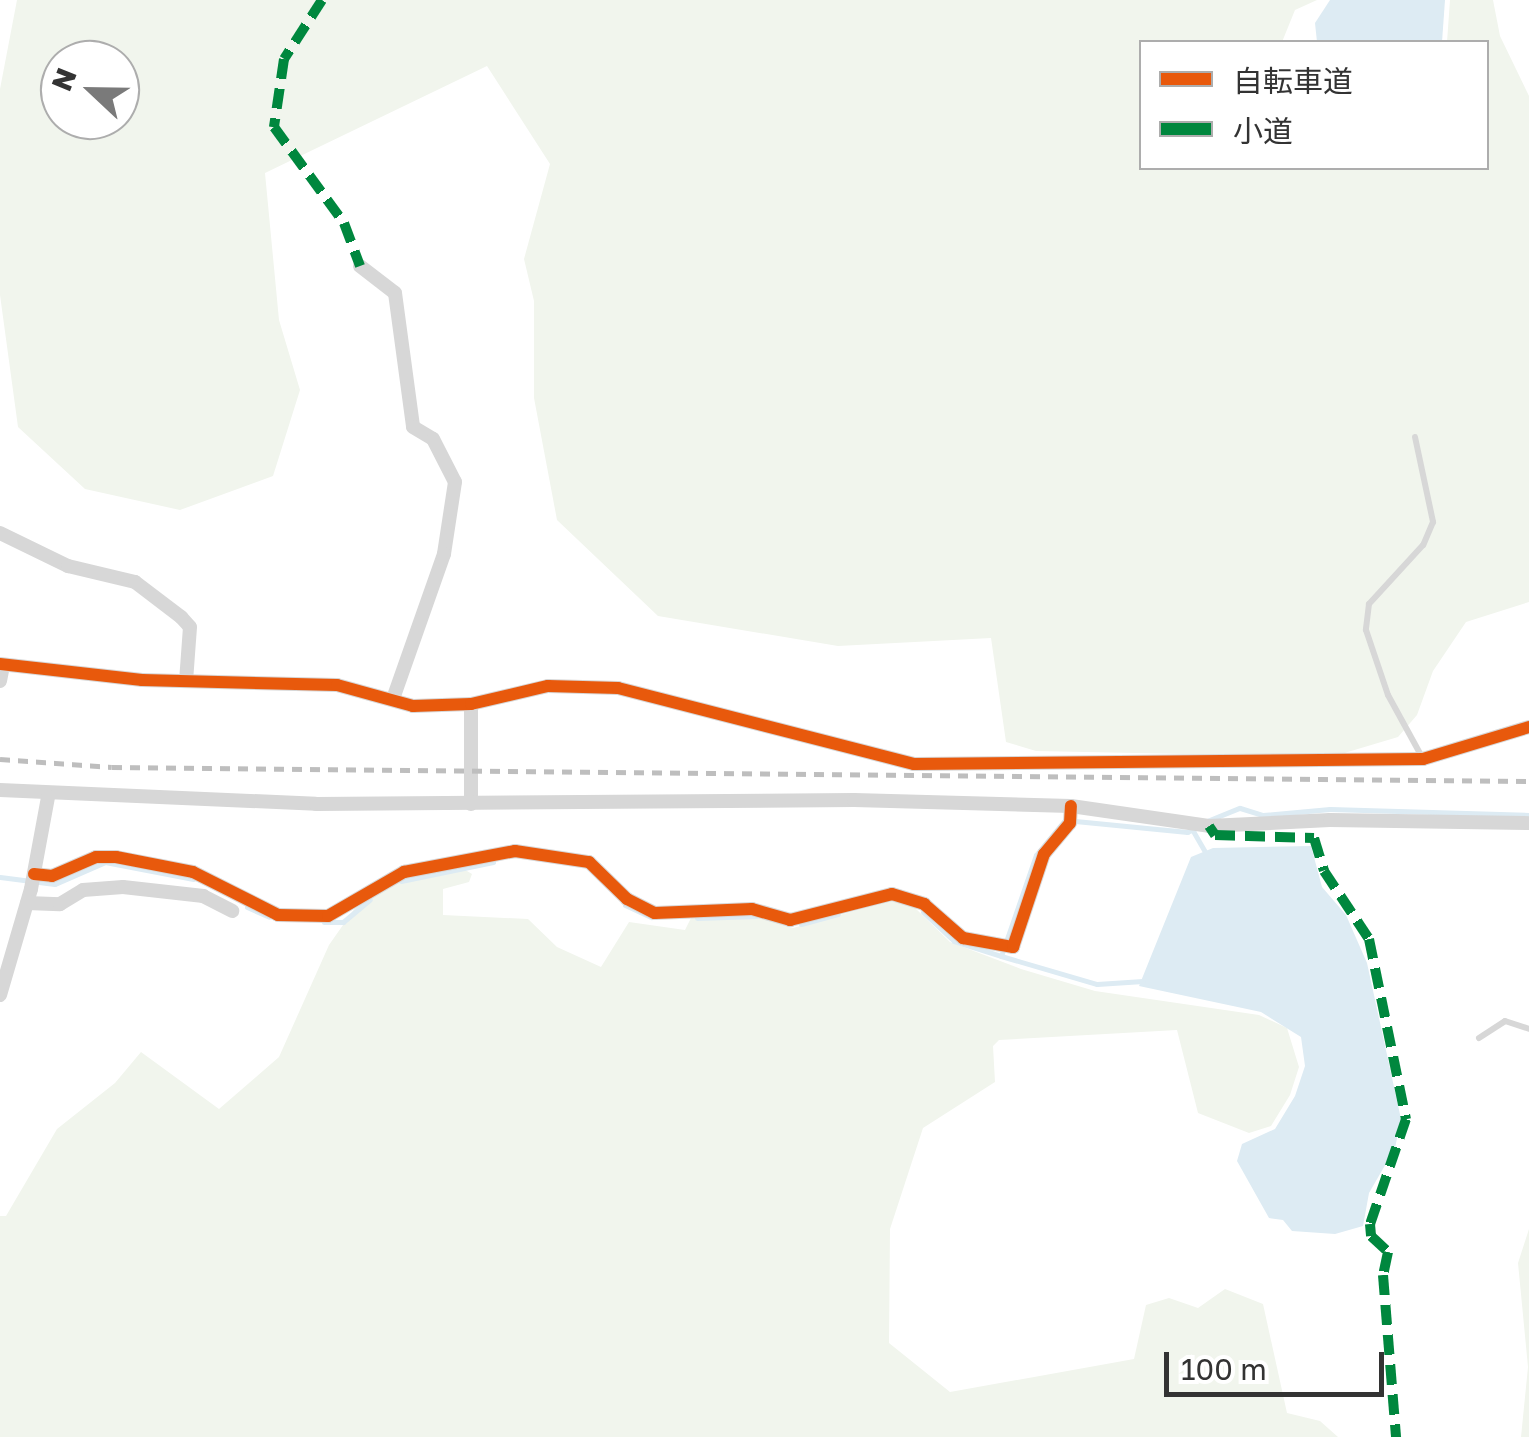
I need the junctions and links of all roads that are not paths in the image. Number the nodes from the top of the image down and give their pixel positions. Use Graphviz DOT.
graph roads {
  1 [pos="360,266"];
  2 [pos="1415,437"];
  3 [pos="0,533"];
  4 [pos="1,664"];
  5 [pos="0,680"];
  6 [pos="186,681"];
  7 [pos="393,699"];
  8 [pos="471,704"];
  9 [pos="1529,727"];
  10 [pos="1422,758"];
  11 [pos="0,790"];
  12 [pos="48,797"];
  13 [pos="471,804"];
  14 [pos="1071,816"];
  15 [pos="1529,823"];
  16 [pos="31,887"];
  17 [pos="232,911"];
  18 [pos="0,995"];
  19 [pos="1529,1028"];
  20 [pos="1478,1038"];
  1 -- 7 [label="street"];
  2 -- 10 [label="lane"];
  3 -- 6 [label="street"];
  4 -- 5 [label="street"];
  4 -- 6 [label="street"];
  6 -- 7 [label="street"];
  7 -- 8 [label="street"];
  8 -- 10 [label="street"];
  8 -- 13 [label="street"];
  9 -- 10 [label="street"];
  11 -- 12 [label="street"];
  12 -- 13 [label="street"];
  12 -- 16 [label="street"];
  13 -- 14 [label="street"];
  14 -- 15 [label="street"];
  14 -- 16 [label="street"];
  16 -- 17 [label="street"];
  16 -- 18 [label="street"];
  19 -- 20 [label="lane"];
}
